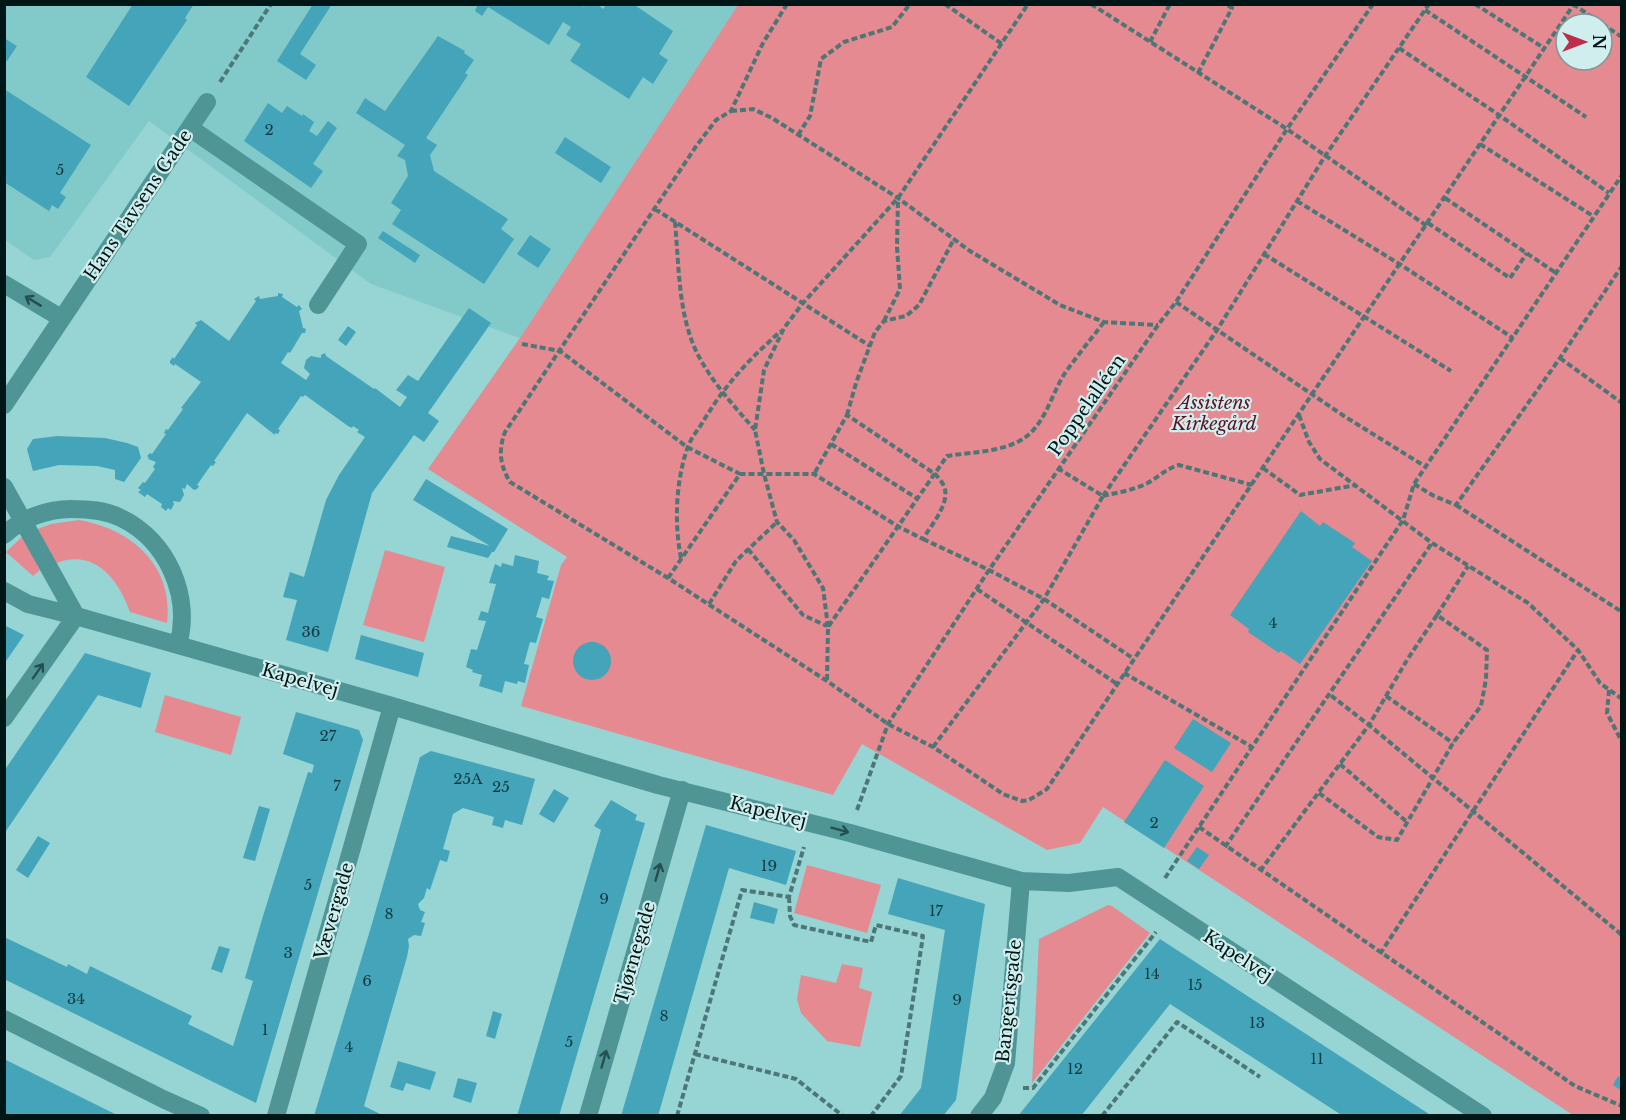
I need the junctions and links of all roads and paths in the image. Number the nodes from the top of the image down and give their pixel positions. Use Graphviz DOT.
graph roads {
  1 [pos="271,4"];
  2 [pos="787,4"];
  3 [pos="910,4"];
  4 [pos="945,4"];
  5 [pos="1028,4"];
  6 [pos="1091,4"];
  7 [pos="1170,4"];
  8 [pos="1226,4"];
  9 [pos="1372,4"];
  10 [pos="1429,4"];
  11 [pos="1475,4"];
  12 [pos="1574,5"];
  13 [pos="1425,10"];
  14 [pos="1150,42"];
  15 [pos="1002,44"];
  16 [pos="1399,48"];
  17 [pos="1544,48"];
  18 [pos="1198,73"];
  19 [pos="1526,76"];
  20 [pos="207,102"];
  21 [pos="731,111"];
  22 [pos="1499,115"];
  23 [pos="1586,117"];
  24 [pos="190,128"];
  25 [pos="1287,129"];
  26 [pos="798,135"];
  27 [pos="1480,144"];
  28 [pos="1324,156"];
  29 [pos="1622,175"];
  30 [pos="1609,193"];
  31 [pos="898,198"];
  32 [pos="1445,198"];
  33 [pos="1297,201"];
  34 [pos="655,209"];
  35 [pos="1593,216"];
  36 [pos="675,222"];
  37 [pos="1428,225"];
  38 [pos="954,239"];
  39 [pos="1527,253"];
  40 [pos="1264,254"];
  41 [pos="1401,265"];
  42 [pos="1622,266"];
  43 [pos="1557,273"];
  44 [pos="4,284"];
  45 [pos="1176,302"];
  46 [pos="803,303"];
  47 [pos="318,305"];
  48 [pos="62,318"];
  49 [pos="1365,318"];
  50 [pos="884,321"];
  51 [pos="1104,322"];
  52 [pos="1158,325"];
  53 [pos="784,328"];
  54 [pos="1217,330"];
  55 [pos="1513,338"];
  56 [pos="522,344"];
  57 [pos="870,346"];
  58 [pos="560,351"];
  59 [pos="1560,358"];
  60 [pos="1451,371"];
  61 [pos="722,392"];
  62 [pos="1313,396"];
  63 [pos="1622,403"];
  64 [pos="4,405"];
  65 [pos="848,415"];
  66 [pos="1299,415"];
  67 [pos="755,430"];
  68 [pos="831,444"];
  69 [pos="687,447"];
  70 [pos="1426,467"];
  71 [pos="1263,468"];
  72 [pos="1059,470"];
  73 [pos="740,474"];
  74 [pos="764,474"];
  75 [pos="814,474"];
  76 [pos="936,474"];
  77 [pos="1414,484"];
  78 [pos="1252,485"];
  79 [pos="1356,485"];
  80 [pos="4,487"];
  81 [pos="1103,496"];
  82 [pos="918,499"];
  83 [pos="1456,506"];
  84 [pos="1403,520"];
  85 [pos="24,521"];
  86 [pos="777,522"];
  87 [pos="899,527"];
  88 [pos="4,535"];
  89 [pos="923,539"];
  90 [pos="1432,543"];
  91 [pos="748,549"];
  92 [pos="681,559"];
  93 [pos="1468,566"];
  94 [pos="989,570"];
  95 [pos="668,578"];
  96 [pos="977,589"];
  97 [pos="4,591"];
  98 [pos="1044,599"];
  99 [pos="709,604"];
  100 [pos="1622,612"];
  101 [pos="1437,615"];
  102 [pos="76,616"];
  103 [pos="1026,623"];
  104 [pos="828,627"];
  105 [pos="178,645"];
  106 [pos="1578,651"];
  107 [pos="1134,659"];
  108 [pos="1124,673"];
  109 [pos="827,681"];
  110 [pos="1117,684"];
  111 [pos="1609,690"];
  112 [pos="1329,694"];
  113 [pos="1386,696"];
  114 [pos="1622,699"];
  115 [pos="393,706"];
  116 [pos="4,718"];
  117 [pos="888,724"];
  118 [pos="1369,725"];
  119 [pos="1453,742"];
  120 [pos="1622,742"];
  121 [pos="933,747"];
  122 [pos="1252,747"];
  123 [pos="1340,764"];
  124 [pos="1433,776"];
  125 [pos="682,790"];
  126 [pos="1319,793"];
  127 [pos="1474,811"];
  128 [pos="1407,822"];
  129 [pos="812,823"];
  130 [pos="1198,827"];
  131 [pos="850,833"];
  132 [pos="1226,847"];
  133 [pos="1260,871"];
  134 [pos="1021,881"];
  135 [pos="1146,895"];
  136 [pos="789,897"];
  137 [pos="1171,912"];
  138 [pos="1622,935"];
  139 [pos="1380,954"];
  140 [pos="4,1019"];
  141 [pos="694,1054"];
  142 [pos="1260,1077"];
  143 [pos="997,1086"];
  144 [pos="1622,1106"];
  145 [pos="201,1116"];
  146 [pos="276,1116"];
  147 [pos="588,1116"];
  148 [pos="677,1116"];
  149 [pos="843,1116"];
  150 [pos="871,1116"];
  151 [pos="979,1116"];
  152 [pos="1102,1116"];
  153 [pos="1483,1116"];
  1 -- 20 [label="path"];
  2 -- 21 [label="path"];
  3 -- 26 [label="path"];
  4 -- 15 [label="path"];
  5 -- 15 [label="path"];
  6 -- 14 [label="path"];
  7 -- 14 [label="path"];
  8 -- 18 [label="path"];
  9 -- 25 [label="path, Poppelalléen"];
  10 -- 13 [label="path"];
  11 -- 17 [label="path"];
  12 -- 17 [label="path"];
  13 -- 16 [label="path"];
  13 -- 19 [label="path"];
  14 -- 18 [label="path"];
  15 -- 31 [label="path"];
  16 -- 22 [label="path"];
  16 -- 28 [label="path"];
  17 -- 19 [label="path"];
  18 -- 25 [label="path"];
  19 -- 22 [label="path"];
  19 -- 23 [label="path"];
  20 -- 24 [label="street, Hans Tavsens Gade"];
  21 -- 26 [label="path"];
  21 -- 34 [label="path"];
  22 -- 27 [label="path"];
  22 -- 30 [label="path"];
  24 -- 47 [label="street"];
  24 -- 48 [label="street, Hans Tavsens Gade"];
  25 -- 28 [label="path"];
  25 -- 45 [label="path, Poppelalléen"];
  26 -- 31 [label="path"];
  27 -- 32 [label="path"];
  27 -- 35 [label="path"];
  28 -- 33 [label="path"];
  28 -- 37 [label="path"];
  29 -- 30 [label="path"];
  30 -- 35 [label="path"];
  31 -- 38 [label="path"];
  31 -- 46 [label="path"];
  31 -- 50 [label="path"];
  32 -- 37 [label="path"];
  32 -- 39 [label="path"];
  33 -- 40 [label="path"];
  33 -- 41 [label="path"];
  34 -- 36 [label="path"];
  34 -- 58 [label="path"];
  35 -- 43 [label="path"];
  36 -- 46 [label="path"];
  36 -- 61 [label="path"];
  37 -- 39 [label="path"];
  37 -- 41 [label="path"];
  38 -- 50 [label="path"];
  38 -- 51 [label="path"];
  39 -- 43 [label="path"];
  40 -- 49 [label="path"];
  40 -- 54 [label="path"];
  41 -- 49 [label="path"];
  41 -- 55 [label="path"];
  42 -- 59 [label="path"];
  43 -- 55 [label="path"];
  48 -- 44 [label="street, one-way"];
  45 -- 52 [label="path, Poppelalléen"];
  45 -- 54 [label="path"];
  46 -- 53 [label="path"];
  46 -- 57 [label="path"];
  48 -- 64 [label="street, Hans Tavsens Gade"];
  49 -- 60 [label="path"];
  49 -- 62 [label="path"];
  50 -- 57 [label="path"];
  51 -- 52 [label="path"];
  51 -- 76 [label="path"];
  52 -- 72 [label="path, Poppelalléen"];
  53 -- 61 [label="path"];
  53 -- 67 [label="path"];
  54 -- 62 [label="path"];
  54 -- 81 [label="path"];
  55 -- 70 [label="path"];
  56 -- 58 [label="path"];
  57 -- 65 [label="path"];
  58 -- 69 [label="path"];
  58 -- 95 [label="path"];
  59 -- 63 [label="path"];
  59 -- 83 [label="path"];
  61 -- 67 [label="path"];
  61 -- 69 [label="path"];
  62 -- 66 [label="path"];
  62 -- 70 [label="path"];
  65 -- 68 [label="path"];
  65 -- 76 [label="path"];
  66 -- 71 [label="path"];
  66 -- 79 [label="path"];
  67 -- 74 [label="path"];
  68 -- 75 [label="path"];
  68 -- 82 [label="path"];
  69 -- 73 [label="path"];
  69 -- 92 [label="path"];
  70 -- 77 [label="path"];
  71 -- 78 [label="path"];
  71 -- 79 [label="path"];
  72 -- 81 [label="path"];
  72 -- 94 [label="path, Poppelalléen"];
  73 -- 74 [label="path"];
  73 -- 92 [label="path"];
  74 -- 75 [label="path"];
  74 -- 86 [label="path"];
  75 -- 87 [label="path"];
  76 -- 82 [label="path"];
  76 -- 89 [label="path"];
  77 -- 83 [label="path"];
  77 -- 84 [label="path"];
  78 -- 81 [label="path"];
  78 -- 107 [label="path"];
  79 -- 84 [label="path"];
  80 -- 85 [label="street"];
  81 -- 98 [label="path"];
  82 -- 87 [label="path"];
  83 -- 100 [label="path"];
  84 -- 90 [label="path"];
  84 -- 122 [label="path"];
  85 -- 88 [label="street"];
  85 -- 102 [label="street"];
  85 -- 105 [label="street"];
  86 -- 91 [label="path"];
  86 -- 104 [label="path"];
  87 -- 89 [label="path"];
  87 -- 104 [label="path"];
  89 -- 94 [label="path"];
  90 -- 93 [label="path"];
  90 -- 112 [label="path"];
  91 -- 99 [label="path"];
  91 -- 104 [label="path"];
  92 -- 95 [label="path"];
  93 -- 101 [label="path"];
  93 -- 106 [label="path"];
  94 -- 96 [label="path, Poppelalléen"];
  94 -- 98 [label="path"];
  95 -- 99 [label="path"];
  96 -- 103 [label="path"];
  96 -- 117 [label="path, Poppelalléen"];
  97 -- 102 [label="street, Kapelvej"];
  98 -- 103 [label="path"];
  98 -- 107 [label="path"];
  99 -- 109 [label="path"];
  101 -- 113 [label="path"];
  101 -- 119 [label="path"];
  102 -- 105 [label="street, Kapelvej"];
  116 -- 102 [label="street, one-way"];
  103 -- 110 [label="path"];
  103 -- 121 [label="path"];
  104 -- 109 [label="path"];
  105 -- 115 [label="street, Kapelvej"];
  106 -- 111 [label="path"];
  106 -- 127 [label="path"];
  107 -- 108 [label="path"];
  108 -- 110 [label="path"];
  108 -- 122 [label="path"];
  109 -- 117 [label="path"];
  110 -- 121 [label="path"];
  111 -- 114 [label="path"];
  111 -- 120 [label="path"];
  112 -- 118 [label="path"];
  112 -- 132 [label="path"];
  113 -- 118 [label="path"];
  113 -- 119 [label="path"];
  115 -- 125 [label="street, Kapelvej"];
  115 -- 146 [label="street, Vævergade"];
  117 -- 121 [label="path"];
  117 -- 131 [label="path, Poppelalléen"];
  118 -- 123 [label="path"];
  118 -- 124 [label="path"];
  119 -- 124 [label="path"];
  122 -- 130 [label="path"];
  123 -- 126 [label="path"];
  123 -- 128 [label="path"];
  124 -- 127 [label="path"];
  124 -- 128 [label="path"];
  125 -- 129 [label="street, Kapelvej"];
  147 -- 125 [label="street, Tjørnegade, one-way"];
  126 -- 128 [label="path"];
  126 -- 133 [label="path"];
  127 -- 138 [label="path"];
  127 -- 139 [label="path"];
  129 -- 131 [label="street, Kapelvej, one-way"];
  129 -- 136 [label="path"];
  130 -- 132 [label="path"];
  130 -- 135 [label="path"];
  131 -- 134 [label="street, Kapelvej"];
  132 -- 133 [label="path"];
  133 -- 139 [label="path"];
  134 -- 135 [label="street, Kapelvej"];
  134 -- 143 [label="street, Bangertsgade"];
  135 -- 137 [label="street, Kapelvej"];
  136 -- 141 [label="path"];
  136 -- 150 [label="path"];
  137 -- 143 [label="path"];
  137 -- 153 [label="street, Kapelvej"];
  139 -- 144 [label="path"];
  140 -- 145 [label="street"];
  141 -- 148 [label="path"];
  141 -- 149 [label="path"];
  142 -- 152 [label="path"];
  143 -- 151 [label="street, Bangertsgade"];
}
